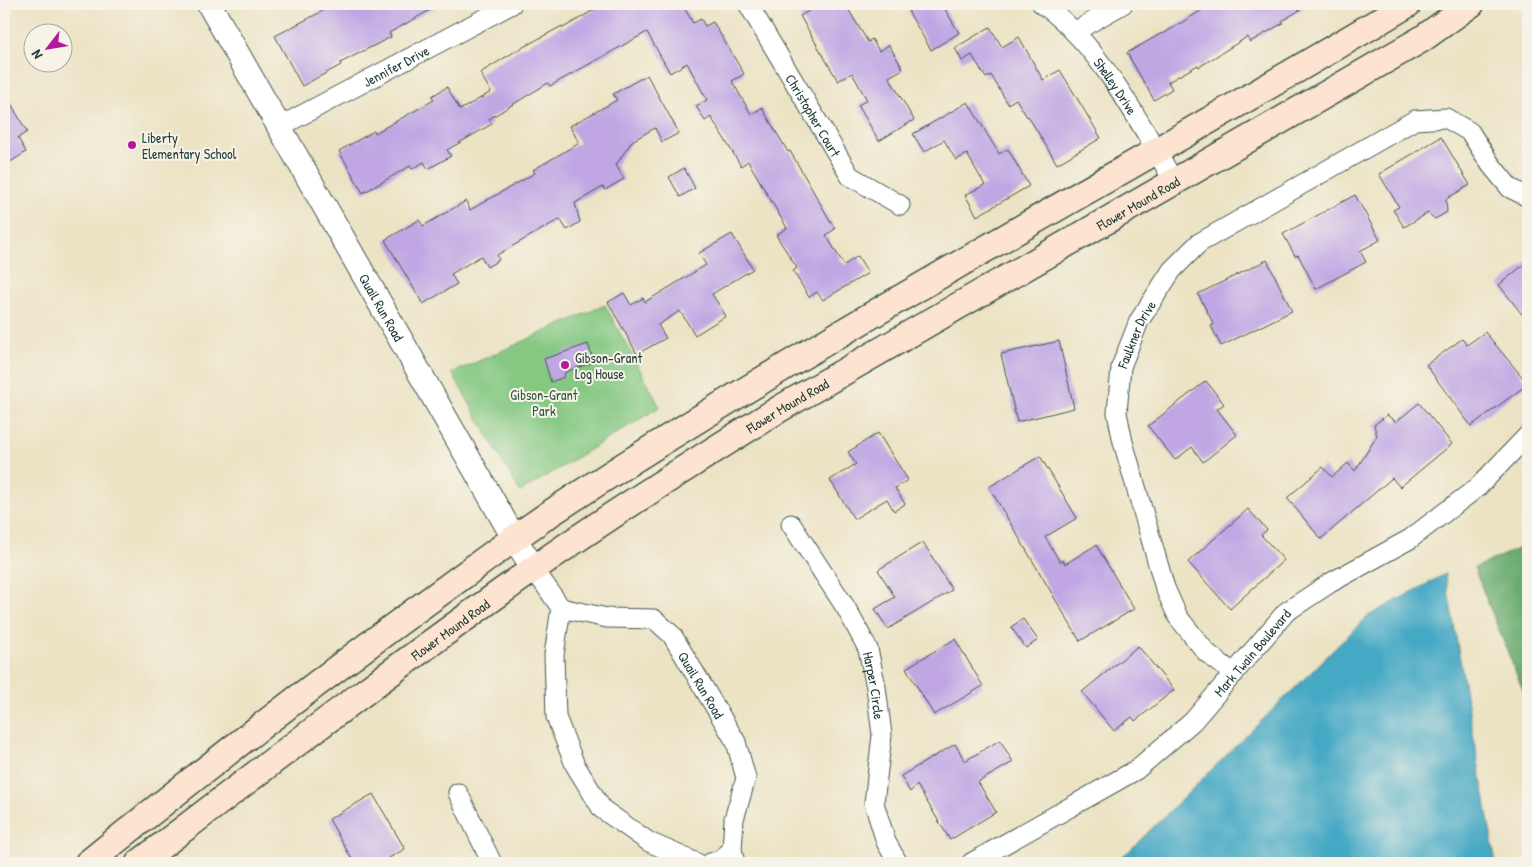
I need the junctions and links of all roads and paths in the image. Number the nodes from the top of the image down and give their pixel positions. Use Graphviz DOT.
graph roads {
  1 [pos="209,4"];
  2 [pos="512,4"];
  3 [pos="748,4"];
  4 [pos="1042,4"];
  5 [pos="1122,4"];
  6 [pos="1408,4"];
  7 [pos="1471,4"];
  8 [pos="1074,32"];
  9 [pos="279,127"];
  10 [pos="1156,152"];
  11 [pos="1174,182"];
  12 [pos="1528,197"];
  13 [pos="900,205"];
  14 [pos="1528,435"];
  15 [pos="791,524"];
  16 [pos="514,538"];
  17 [pos="534,569"];
  18 [pos="561,608"];
  19 [pos="1234,674"];
  20 [pos="458,793"];
  21 [pos="733,856"];
  22 [pos="88,863"];
  23 [pos="139,863"];
  24 [pos="492,863"];
  25 [pos="702,863"];
  26 [pos="898,863"];
  27 [pos="971,863"];
  1 -- 9 [label="street, Quail Run Road"];
  2 -- 9 [label="street, Jennifer Drive"];
  3 -- 13 [label="street, Christopher Court"];
  4 -- 8 [label="street, Shelley Drive"];
  5 -- 8 [label="street"];
  6 -- 10 [label="main road"];
  7 -- 11 [label="main road, Flower Mound Road"];
  8 -- 10 [label="street, Shelley Drive"];
  9 -- 16 [label="street, Quail Run Road"];
  10 -- 11 [label="street, Shelley Drive"];
  10 -- 16 [label="main road"];
  11 -- 17 [label="main road, Flower Mound Road"];
  12 -- 19 [label="street, Faulkner Drive"];
  14 -- 19 [label="street, Mark Twain Boulevard"];
  15 -- 26 [label="street, Harper Circle"];
  16 -- 17 [label="street, Quail Run Road"];
  16 -- 22 [label="main road"];
  17 -- 18 [label="street, Quail Run Road"];
  17 -- 23 [label="main road, Flower Mound Road"];
  18 -- 21 [label="street, Quail Run Road"];
  18 -- 25 [label="street, Quail Run Road"];
  19 -- 27 [label="street, Mark Twain Boulevard"];
  20 -- 24 [label="street"];
  21 -- 25 [label="street, Quail Run Road"];
}
